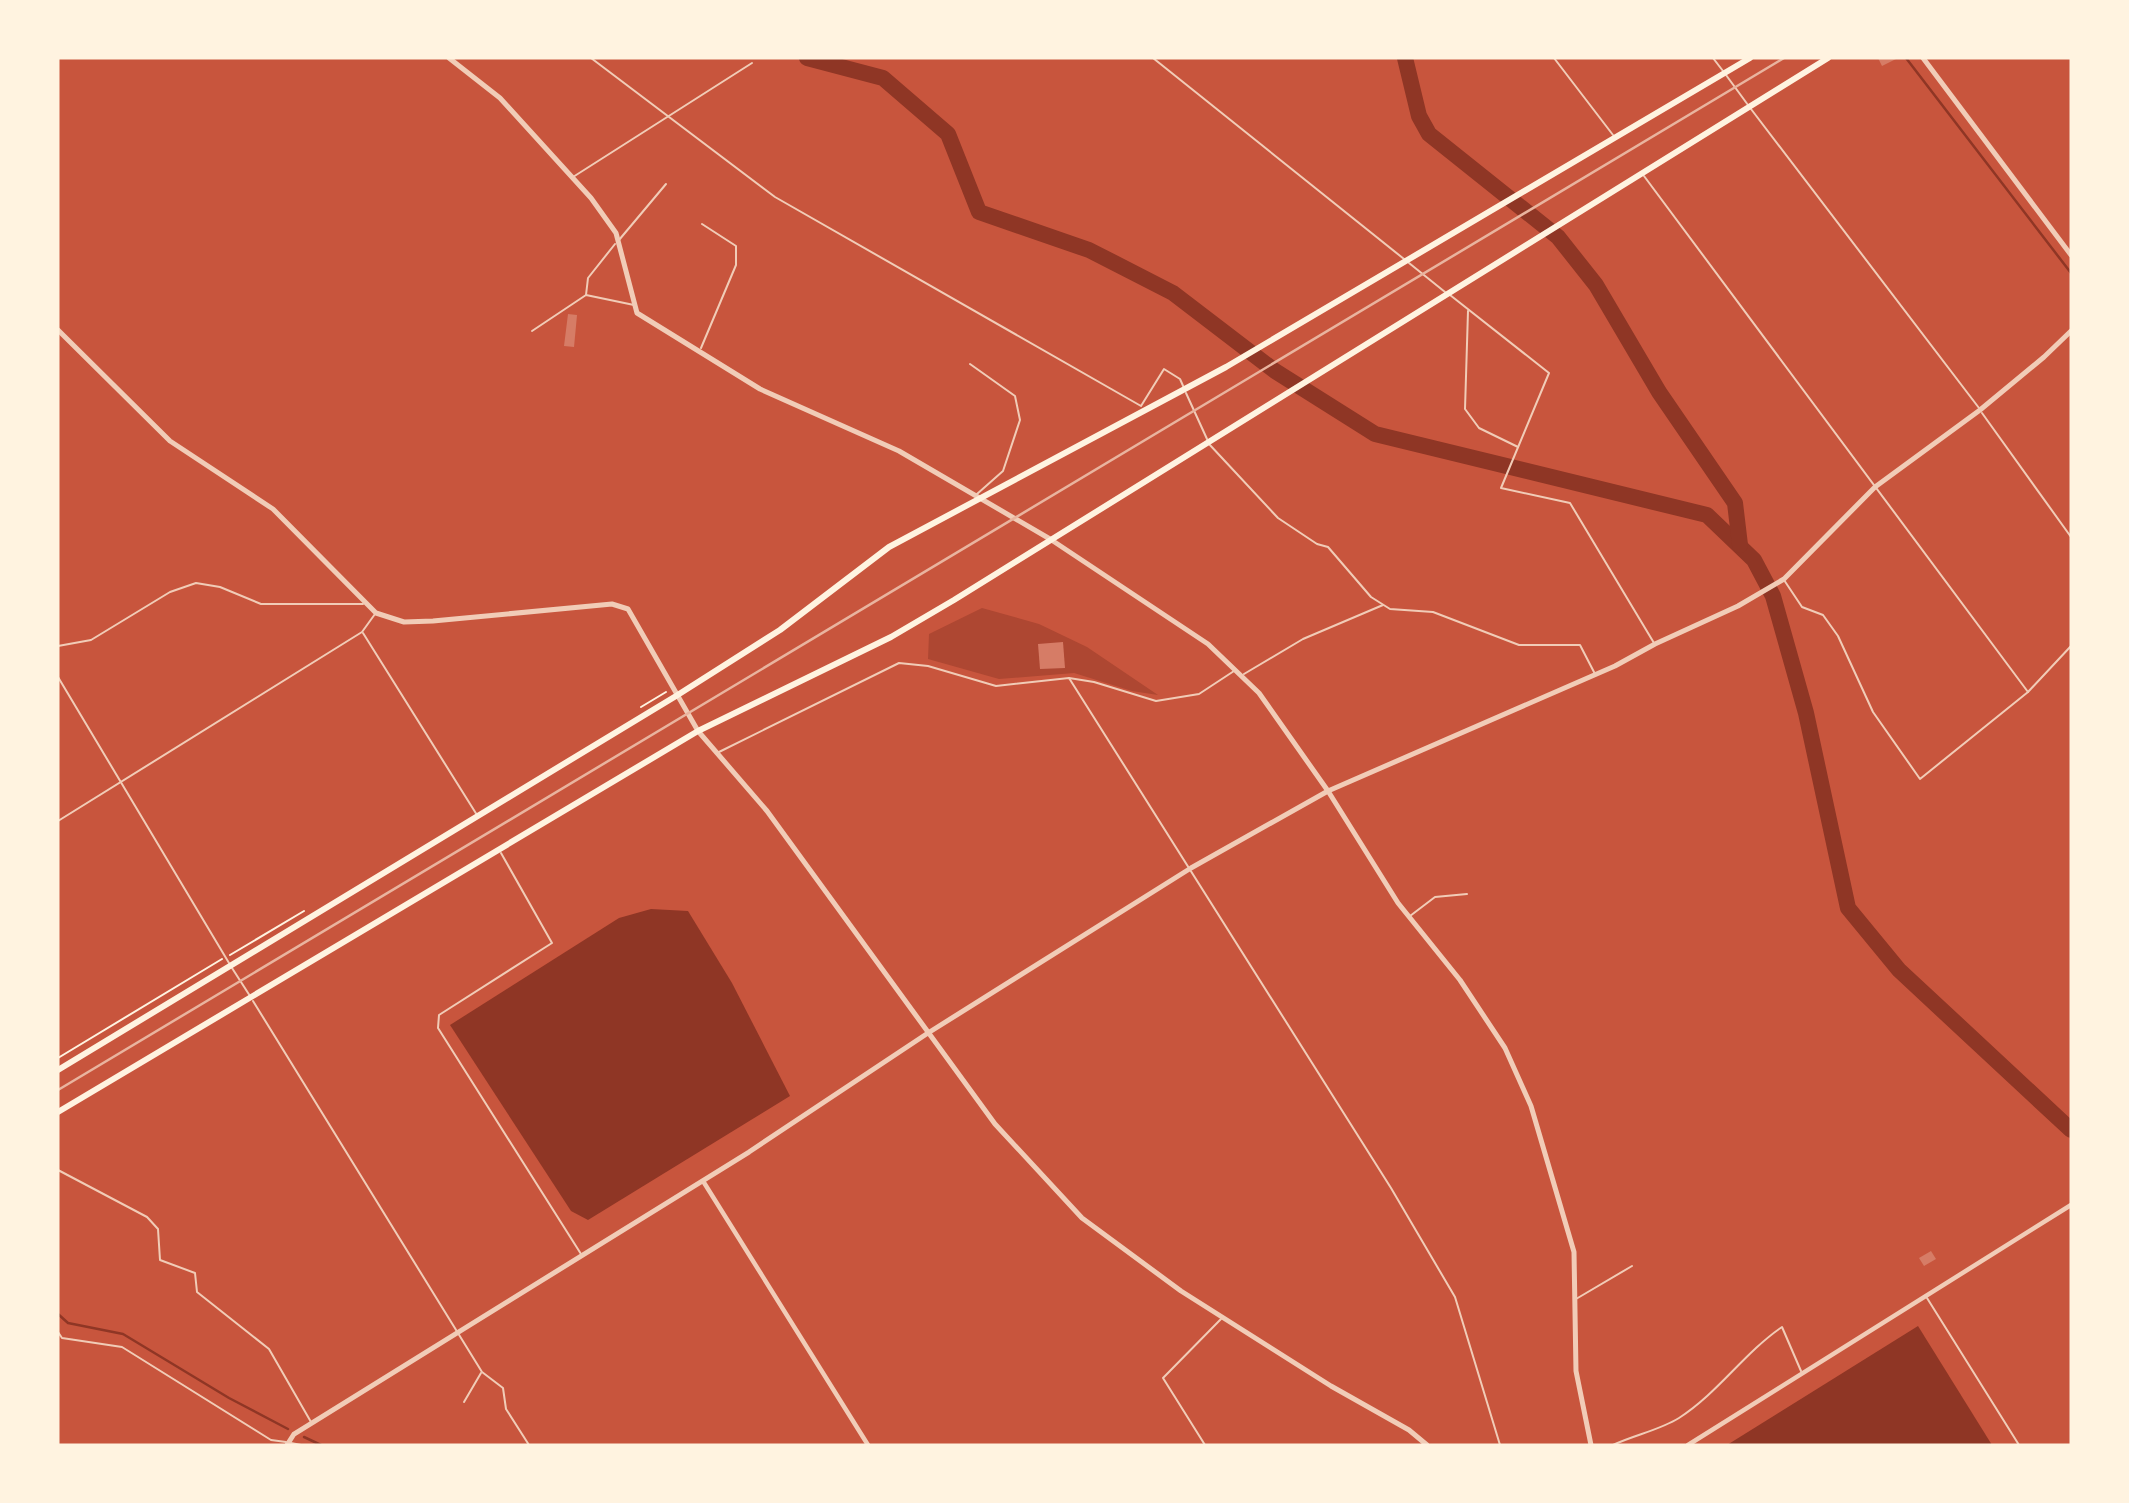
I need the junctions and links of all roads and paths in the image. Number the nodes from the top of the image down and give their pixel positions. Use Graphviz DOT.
graph roads {
  1 [pos="449,58"];
  2 [pos="591,58"];
  3 [pos="1153,58"];
  4 [pos="1554,58"];
  5 [pos="1713,58"];
  6 [pos="1750,58"];
  7 [pos="1828,58"];
  8 [pos="1923,58"];
  9 [pos="752,63"];
  10 [pos="1724,73"];
  11 [pos="1749,106"];
  12 [pos="665,117"];
  13 [pos="1614,137"];
  14 [pos="1641,173"];
  15 [pos="572,177"];
  16 [pos="666,184"];
  17 [pos="702,224"];
  18 [pos="618,240"];
  19 [pos="2071,255"];
  20 [pos="1405,260"];
  21 [pos="1446,292"];
  22 [pos="586,295"];
  23 [pos="635,305"];
  24 [pos="1468,310"];
  25 [pos="58,330"];
  26 [pos="532,331"];
  27 [pos="2071,331"];
  28 [pos="699,352"];
  29 [pos="970,364"];
  30 [pos="1184,389"];
  31 [pos="1980,410"];
  32 [pos="1209,445"];
  33 [pos="1518,447"];
  34 [pos="1875,487"];
  35 [pos="978,496"];
  36 [pos="2071,537"];
  37 [pos="1050,539"];
  38 [pos="1784,579"];
  39 [pos="368,604"];
  40 [pos="1384,605"];
  41 [pos="376,613"];
  42 [pos="362,632"];
  43 [pos="1655,644"];
  44 [pos="58,646"];
  45 [pos="2071,646"];
  46 [pos="1235,670"];
  47 [pos="1595,675"];
  48 [pos="1241,676"];
  49 [pos="58,677"];
  50 [pos="1069,678"];
  51 [pos="672,688"];
  52 [pos="2028,692"];
  53 [pos="676,696"];
  54 [pos="637,710"];
  55 [pos="698,731"];
  56 [pos="715,754"];
  57 [pos="121,781"];
  58 [pos="1328,792"];
  59 [pos="478,817"];
  60 [pos="58,821"];
  61 [pos="498,849"];
  62 [pos="1191,868"];
  63 [pos="1467,894"];
  64 [pos="308,909"];
  65 [pos="1409,917"];
  66 [pos="225,957"];
  67 [pos="230,965"];
  68 [pos="250,996"];
  69 [pos="928,1033"];
  70 [pos="58,1058"];
  71 [pos="58,1070"];
  72 [pos="58,1112"];
  73 [pos="58,1170"];
  74 [pos="702,1181"];
  75 [pos="2071,1205"];
  76 [pos="581,1254"];
  77 [pos="1632,1266"];
  78 [pos="1927,1298"];
  79 [pos="1575,1300"];
  80 [pos="1224,1316"];
  81 [pos="58,1332"];
  82 [pos="457,1332"];
  83 [pos="482,1372"];
  84 [pos="1803,1375"];
  85 [pos="464,1402"];
  86 [pos="311,1423"];
  87 [pos="288,1444"];
  88 [pos="300,1445"];
  89 [pos="529,1445"];
  90 [pos="867,1445"];
  91 [pos="1205,1445"];
  92 [pos="1427,1445"];
  93 [pos="1500,1445"];
  94 [pos="1591,1445"];
  95 [pos="1613,1445"];
  96 [pos="1688,1445"];
  97 [pos="2019,1445"];
  1 -- 15 [label="street"];
  2 -- 12 [label="lane"];
  3 -- 20 [label="lane"];
  4 -- 13 [label="lane"];
  5 -- 10 [label="lane"];
  6 -- 10 [label="main road"];
  7 -- 11 [label="main road"];
  8 -- 19 [label="street"];
  9 -- 12 [label="lane"];
  10 -- 11 [label="lane"];
  10 -- 13 [label="main road"];
  11 -- 14 [label="main road"];
  11 -- 31 [label="lane"];
  12 -- 15 [label="lane"];
  12 -- 30 [label="lane"];
  13 -- 20 [label="main road"];
  14 -- 21 [label="main road"];
  14 -- 34 [label="lane"];
  15 -- 18 [label="street"];
  16 -- 18 [label="lane"];
  17 -- 28 [label="lane"];
  18 -- 22 [label="lane"];
  18 -- 23 [label="street"];
  20 -- 21 [label="lane"];
  20 -- 30 [label="main road"];
  21 -- 24 [label="lane"];
  21 -- 32 [label="main road"];
  22 -- 23 [label="lane"];
  22 -- 26 [label="lane"];
  23 -- 28 [label="street"];
  24 -- 33 [label="lane"];
  24 -- 33 [label="lane"];
  25 -- 39 [label="street"];
  27 -- 31 [label="street"];
  28 -- 35 [label="street"];
  29 -- 35 [label="lane"];
  30 -- 32 [label="lane"];
  30 -- 35 [label="main road"];
  31 -- 34 [label="street"];
  31 -- 36 [label="lane"];
  32 -- 37 [label="main road"];
  32 -- 40 [label="lane"];
  33 -- 43 [label="lane"];
  34 -- 38 [label="street"];
  34 -- 52 [label="lane"];
  35 -- 37 [label="street"];
  35 -- 53 [label="main road"];
  37 -- 46 [label="street"];
  37 -- 55 [label="main road"];
  38 -- 43 [label="street"];
  38 -- 52 [label="lane"];
  39 -- 41 [label="street"];
  39 -- 44 [label="lane"];
  40 -- 47 [label="lane"];
  40 -- 48 [label="lane"];
  41 -- 42 [label="lane"];
  41 -- 51 [label="street"];
  42 -- 57 [label="lane"];
  42 -- 59 [label="lane"];
  43 -- 47 [label="street"];
  45 -- 52 [label="lane"];
  46 -- 48 [label="street"];
  46 -- 50 [label="lane"];
  47 -- 58 [label="street"];
  48 -- 58 [label="street"];
  49 -- 57 [label="lane"];
  50 -- 56 [label="lane"];
  50 -- 62 [label="lane"];
  51 -- 53 [label="street"];
  51 -- 54 [label="path"];
  53 -- 55 [label="street"];
  53 -- 59 [label="main road"];
  55 -- 56 [label="street"];
  55 -- 61 [label="main road"];
  56 -- 69 [label="street"];
  57 -- 60 [label="lane"];
  57 -- 66 [label="lane"];
  58 -- 62 [label="street"];
  58 -- 65 [label="street"];
  59 -- 67 [label="main road"];
  61 -- 68 [label="main road"];
  61 -- 76 [label="lane"];
  62 -- 69 [label="street"];
  62 -- 93 [label="lane"];
  63 -- 65 [label="lane"];
  64 -- 66 [label="path"];
  65 -- 79 [label="street"];
  66 -- 67 [label="lane"];
  66 -- 70 [label="path"];
  67 -- 68 [label="lane"];
  67 -- 71 [label="main road"];
  68 -- 72 [label="main road"];
  68 -- 82 [label="lane"];
  69 -- 74 [label="street"];
  69 -- 80 [label="street"];
  73 -- 86 [label="lane"];
  74 -- 76 [label="street"];
  74 -- 90 [label="street"];
  75 -- 78 [label="street"];
  76 -- 82 [label="street"];
  77 -- 79 [label="lane"];
  78 -- 84 [label="street"];
  78 -- 97 [label="lane"];
  79 -- 94 [label="street"];
  80 -- 91 [label="lane"];
  80 -- 92 [label="street"];
  81 -- 87 [label="lane"];
  82 -- 83 [label="lane"];
  82 -- 86 [label="street"];
  83 -- 85 [label="lane"];
  83 -- 89 [label="lane"];
  84 -- 95 [label="lane"];
  84 -- 96 [label="street"];
  86 -- 87 [label="street"];
  87 -- 88 [label="lane"];
}
